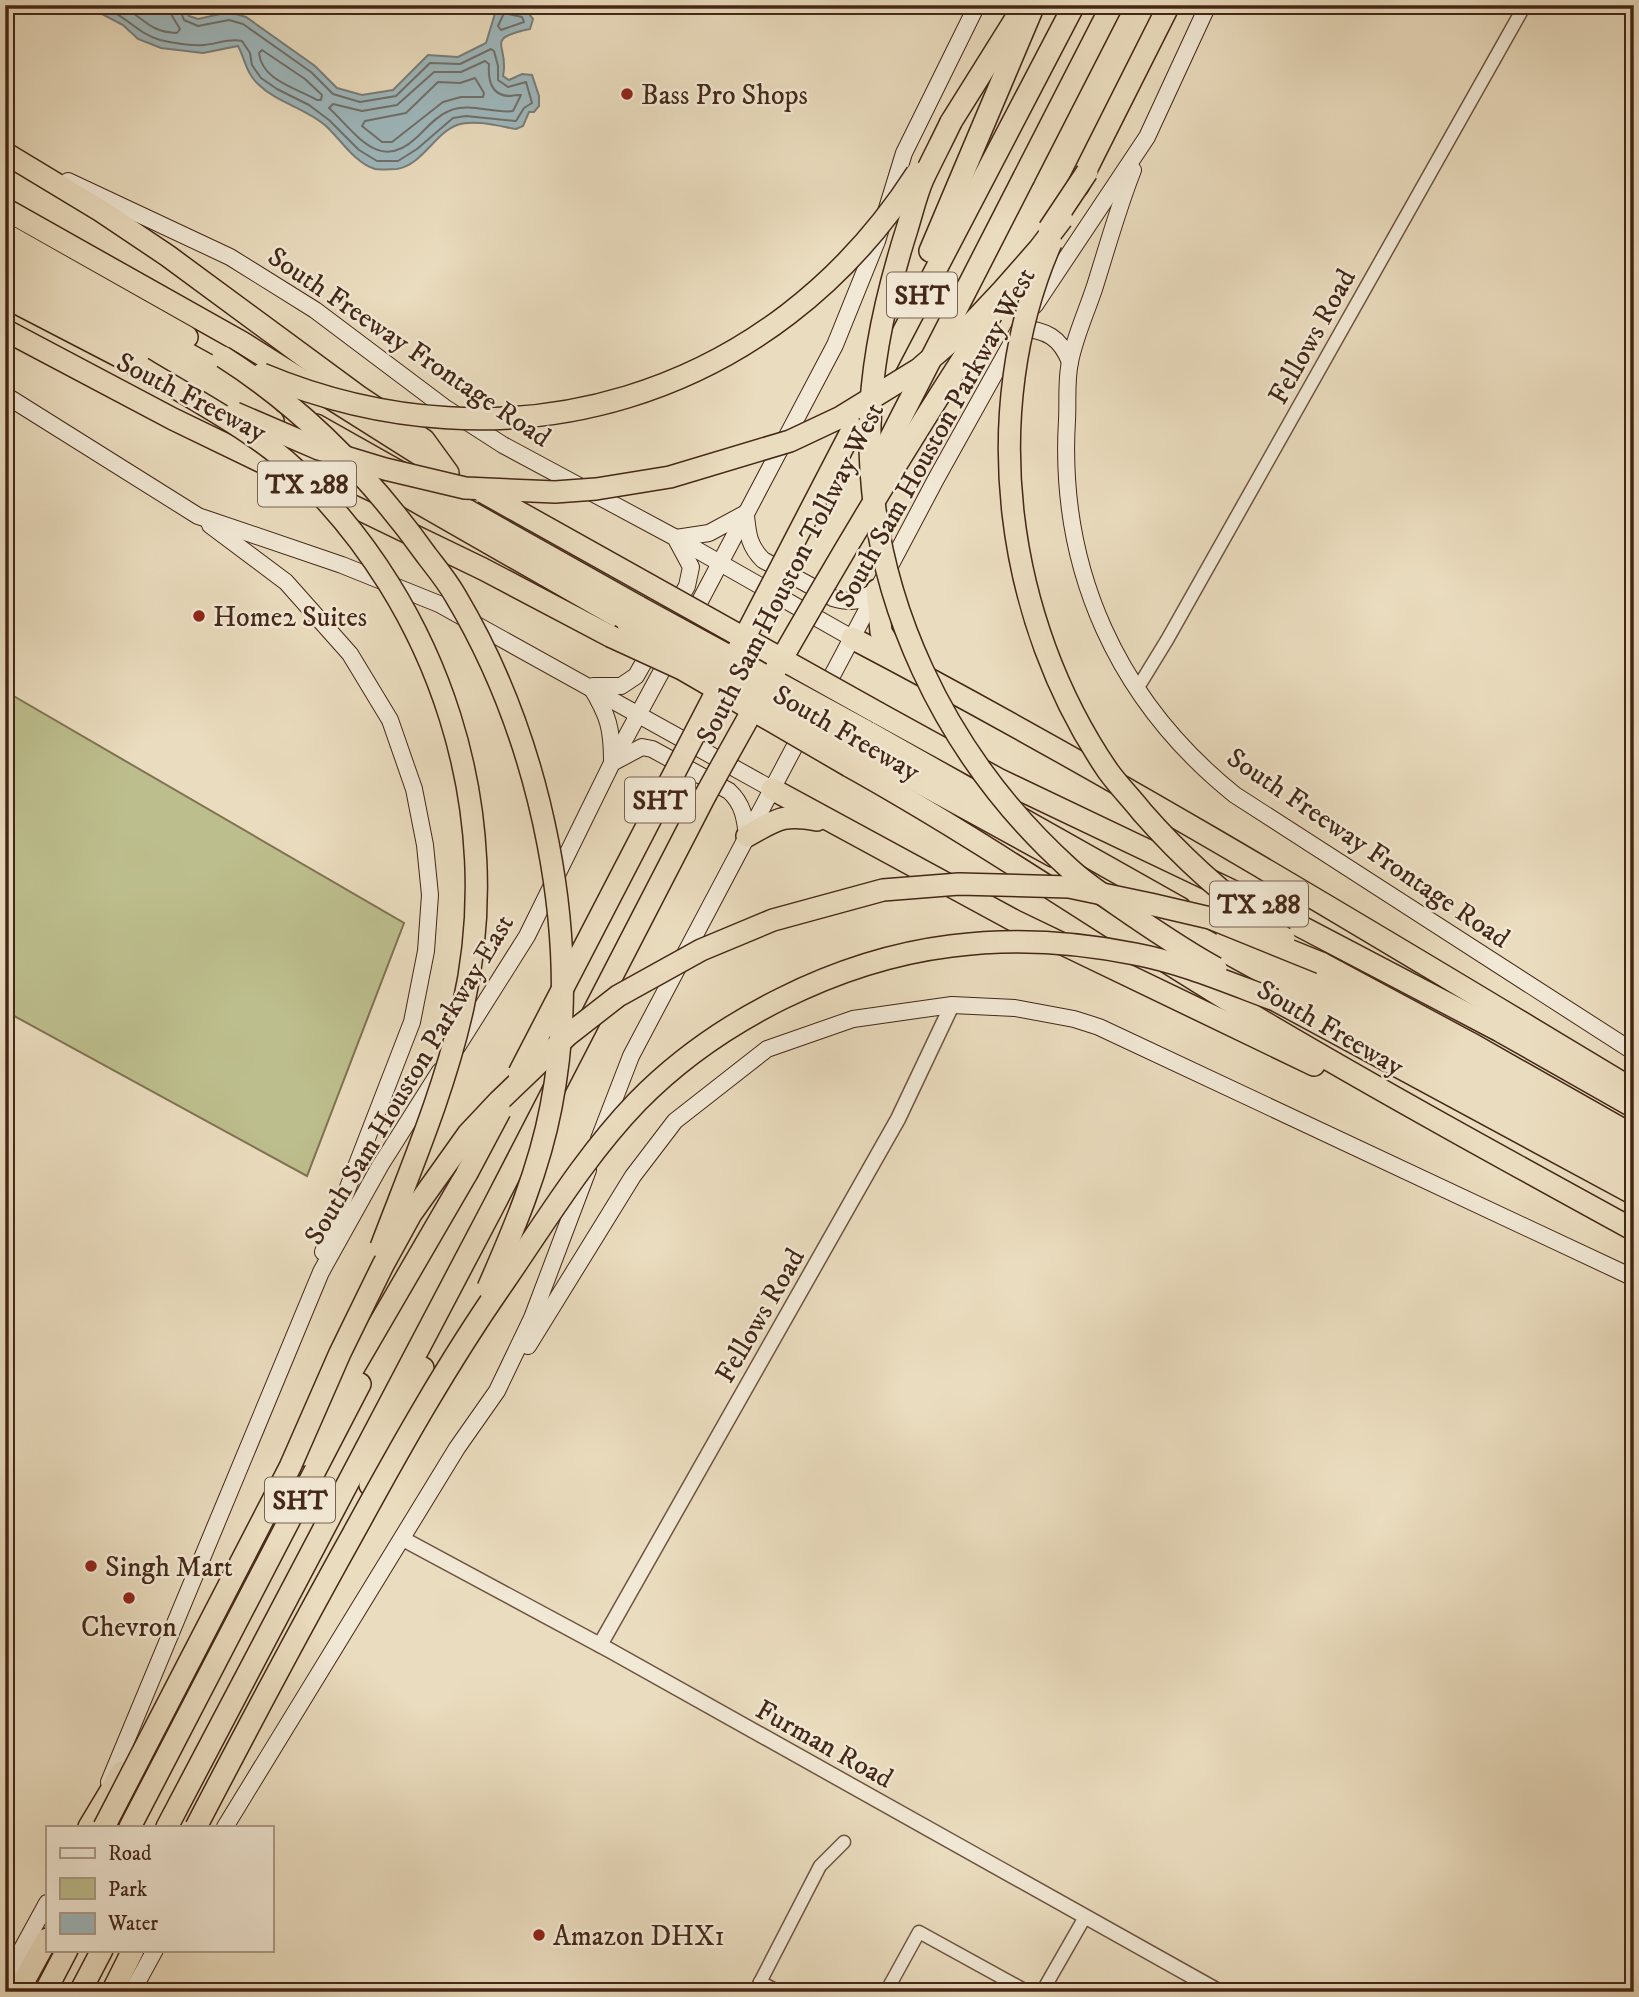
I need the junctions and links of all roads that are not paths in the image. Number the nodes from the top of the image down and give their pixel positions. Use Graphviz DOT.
graph roads {
  1 [pos="977,5"];
  2 [pos="1024,5"];
  3 [pos="1034,5"];
  4 [pos="1074,5"];
  5 [pos="1112,5"];
  6 [pos="1169,5"];
  7 [pos="1182,5"];
  8 [pos="1208,5"];
  9 [pos="1525,5"];
  10 [pos="951,122"];
  11 [pos="1147,137"];
  12 [pos="5,152"];
  13 [pos="982,157"];
  14 [pos="5,209"];
  15 [pos="1062,219"];
  16 [pos="5,234"];
  17 [pos="5,253"];
  18 [pos="5,276"];
  19 [pos="5,298"];
  20 [pos="1020,328"];
  21 [pos="5,330"];
  22 [pos="223,357"];
  23 [pos="1070,362"];
  24 [pos="142,368"];
  25 [pos="5,395"];
  26 [pos="448,473"];
  27 [pos="746,513"];
  28 [pos="198,516"];
  29 [pos="676,538"];
  30 [pos="720,565"];
  31 [pos="877,590"];
  32 [pos="633,614"];
  33 [pos="852,638"];
  34 [pos="901,664"];
  35 [pos="591,687"];
  36 [pos="1137,689"];
  37 [pos="639,714"];
  38 [pos="857,748"];
  39 [pos="612,763"];
  40 [pos="772,789"];
  41 [pos="705,796"];
  42 [pos="836,824"];
  43 [pos="747,836"];
  44 [pos="1321,963"];
  45 [pos="1275,1000"];
  46 [pos="952,1005"];
  47 [pos="1634,1052"];
  48 [pos="1634,1090"];
  49 [pos="1634,1107"];
  50 [pos="1634,1136"];
  51 [pos="1492,1152"];
  52 [pos="1634,1155"];
  53 [pos="467,1172"];
  54 [pos="1634,1176"];
  55 [pos="1634,1194"];
  56 [pos="494,1205"];
  57 [pos="1634,1230"];
  58 [pos="321,1272"];
  59 [pos="1634,1278"];
  60 [pos="469,1331"];
  61 [pos="340,1353"];
  62 [pos="497,1391"];
  63 [pos="403,1539"];
  64 [pos="600,1645"];
  65 [pos="89,1826"];
  66 [pos="90,1826"];
  67 [pos="105,1826"];
  68 [pos="131,1826"];
  69 [pos="168,1826"];
  70 [pos="198,1826"];
  71 [pos="204,1826"];
  72 [pos="226,1826"];
  73 [pos="844,1842"];
  74 [pos="46,1905"];
  75 [pos="1085,1917"];
  76 [pos="46,1941"];
  77 [pos="66,1952"];
  78 [pos="101,1952"];
  79 [pos="133,1952"];
  80 [pos="144,1952"];
  81 [pos="154,1952"];
  82 [pos="5,1980"];
  83 [pos="758,1987"];
  84 [pos="18,1992"];
  85 [pos="45,1992"];
  86 [pos="80,1992"];
  87 [pos="112,1992"];
  88 [pos="125,1992"];
  89 [pos="132,1992"];
  90 [pos="779,1992"];
  91 [pos="886,1992"];
  92 [pos="1028,1992"];
  93 [pos="1042,1992"];
  94 [pos="1220,1992"];
  1 -- 27 [label="main road"];
  2 -- 10 [label="highway"];
  3 -- 13 [label="highway"];
  4 -- 13 [label="highway"];
  5 -- 41 [label="highway, South Sam Houston Tollway West / SHT, bridge"];
  6 -- 15 [label="highway, bridge"];
  7 -- 41 [label="highway, bridge"];
  8 -- 11 [label="main road, South Sam Houston Parkway West"];
  9 -- 36 [label="street, Fellows Road"];
  10 -- 22 [label="highway, bridge"];
  10 -- 45 [label="highway, bridge"];
  11 -- 20 [label="main road, South Sam Houston Parkway West"];
  11 -- 23 [label="main road, South Freeway Frontage Road"];
  12 -- 26 [label="highway"];
  12 -- 29 [label="main road, South Freeway Frontage Road"];
  13 -- 53 [label="highway, South Sam Houston Tollway West / SHT, bridge"];
  14 -- 26 [label="highway, South Freeway / TX 288"];
  15 -- 24 [label="highway, bridge"];
  15 -- 44 [label="highway, bridge"];
  16 -- 22 [label="highway"];
  17 -- 32 [label="highway"];
  18 -- 32 [label="highway"];
  19 -- 24 [label="highway"];
  20 -- 23 [label="main road"];
  20 -- 31 [label="main road, South Sam Houston Parkway West"];
  21 -- 38 [label="highway, South Freeway / TX 288, bridge"];
  22 -- 60 [label="highway, bridge"];
  23 -- 36 [label="main road, South Freeway Frontage Road"];
  24 -- 61 [label="highway, bridge"];
  25 -- 28 [label="main road"];
  26 -- 49 [label="highway, South Freeway / TX 288, bridge"];
  27 -- 29 [label="main road"];
  27 -- 30 [label="main road"];
  27 -- 31 [label="main road"];
  28 -- 35 [label="main road"];
  28 -- 58 [label="main road"];
  29 -- 30 [label="main road, South Freeway Frontage Road"];
  29 -- 35 [label="main road"];
  30 -- 33 [label="main road, South Freeway Frontage Road"];
  30 -- 37 [label="main road, South Sam Houston Parkway East"];
  31 -- 33 [label="main road, South Sam Houston Parkway West"];
  31 -- 34 [label="highway"];
  32 -- 38 [label="highway, bridge"];
  33 -- 34 [label="highway"];
  33 -- 40 [label="main road, South Sam Houston Parkway West"];
  34 -- 48 [label="highway"];
  35 -- 37 [label="main road"];
  35 -- 39 [label="main road"];
  36 -- 47 [label="main road, South Freeway Frontage Road"];
  37 -- 39 [label="main road, South Sam Houston Parkway East"];
  37 -- 40 [label="main road"];
  38 -- 51 [label="highway, South Freeway / TX 288"];
  38 -- 52 [label="highway"];
  38 -- 54 [label="highway"];
  39 -- 43 [label="main road"];
  39 -- 58 [label="main road, South Sam Houston Parkway East"];
  40 -- 42 [label="highway"];
  40 -- 43 [label="main road"];
  41 -- 56 [label="highway, South Sam Houston Tollway West / SHT, bridge"];
  42 -- 43 [label="highway"];
  42 -- 51 [label="highway"];
  43 -- 62 [label="main road"];
  44 -- 50 [label="highway"];
  44 -- 61 [label="highway, bridge"];
  45 -- 55 [label="highway"];
  45 -- 60 [label="highway, bridge"];
  46 -- 59 [label="main road"];
  46 -- 62 [label="main road"];
  46 -- 64 [label="street, Fellows Road"];
  51 -- 57 [label="highway, South Freeway / TX 288"];
  53 -- 66 [label="highway"];
  53 -- 68 [label="highway, SHT"];
  56 -- 69 [label="highway, SHT"];
  56 -- 71 [label="highway"];
  58 -- 65 [label="main road, South Sam Houston Parkway East"];
  60 -- 70 [label="highway, bridge"];
  61 -- 67 [label="highway, bridge"];
  62 -- 63 [label="main road"];
  63 -- 64 [label="street, Furman Road"];
  63 -- 72 [label="main road"];
  64 -- 75 [label="street, Furman Road"];
  73 -- 83 [label="street"];
  74 -- 82 [label="main road"];
  75 -- 93 [label="street"];
  75 -- 94 [label="street, Furman Road"];
  76 -- 84 [label="highway"];
  77 -- 85 [label="highway"];
  78 -- 86 [label="highway"];
  79 -- 87 [label="highway"];
  80 -- 88 [label="highway"];
  81 -- 89 [label="main road"];
  83 -- 90 [label="street"];
  91 -- 92 [label="street"];
}
